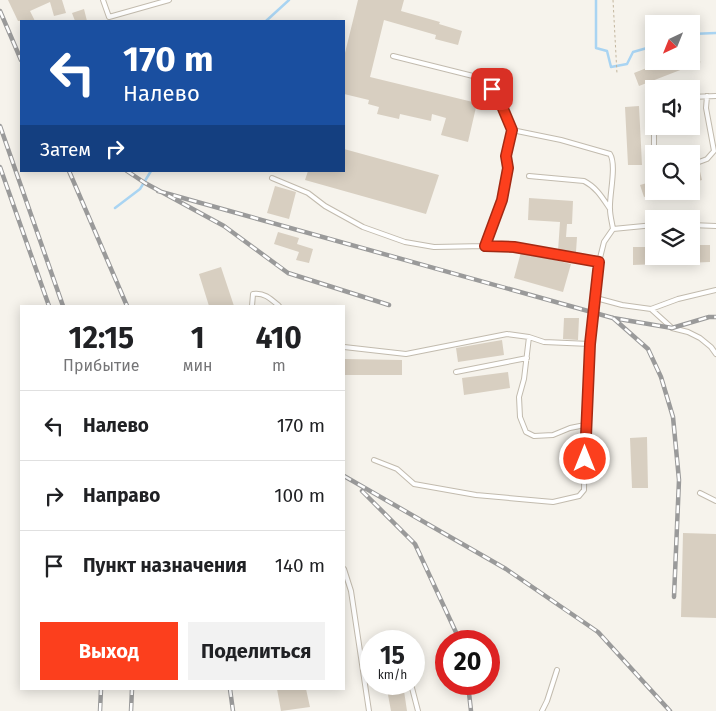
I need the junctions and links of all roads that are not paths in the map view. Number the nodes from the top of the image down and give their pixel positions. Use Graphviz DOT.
graph roads {
  1 [pos="103,0"];
  2 [pos="169,0"];
  3 [pos="394,56"];
  4 [pos="700,96"];
  5 [pos="707,96"];
  6 [pos="716,96"];
  7 [pos="512,130"];
  8 [pos="700,162"];
  9 [pos="529,176"];
  10 [pos="272,178"];
  11 [pos="610,209"];
  12 [pos="700,225"];
  13 [pos="645,226"];
  14 [pos="716,226"];
  15 [pos="613,229"];
  16 [pos="485,246"];
  17 [pos="599,262"];
  18 [pos="716,290"];
  19 [pos="596,298"];
  20 [pos="252,305"];
  21 [pos="278,305"];
  22 [pos="651,309"];
  23 [pos="529,337"];
  24 [pos="590,344"];
  25 [pos="345,347"];
  26 [pos="716,354"];
  27 [pos="527,358"];
  28 [pos="456,372"];
  29 [pos="585,425"];
  30 [pos="374,460"];
  31 [pos="700,493"];
  32 [pos="716,502"];
  33 [pos="345,572"];
  34 [pos="557,670"];
  35 [pos="414,695"];
  36 [pos="370,711"];
  37 [pos="418,711"];
  38 [pos="542,711"];
  1 -- 2 [label="lane"];
  3 -- 7 [label="lane"];
  4 -- 5 [label="lane"];
  5 -- 6 [label="lane"];
  5 -- 8 [label="lane"];
  7 -- 11 [label="lane"];
  7 -- 16 [label="lane"];
  9 -- 11 [label="lane"];
  10 -- 16 [label="lane"];
  11 -- 15 [label="lane"];
  12 -- 14 [label="lane"];
  13 -- 15 [label="lane"];
  15 -- 17 [label="lane"];
  16 -- 17 [label="lane"];
  17 -- 19 [label="lane"];
  18 -- 22 [label="lane"];
  19 -- 22 [label="lane"];
  19 -- 24 [label="lane"];
  20 -- 21 [label="lane"];
  22 -- 26 [label="lane"];
  23 -- 24 [label="lane"];
  23 -- 25 [label="lane"];
  23 -- 27 [label="lane"];
  24 -- 29 [label="lane"];
  27 -- 28 [label="lane"];
  27 -- 29 [label="lane"];
  29 -- 30 [label="lane"];
  31 -- 32 [label="lane"];
  33 -- 36 [label="lane"];
  34 -- 38 [label="lane"];
  35 -- 37 [label="lane"];
}
